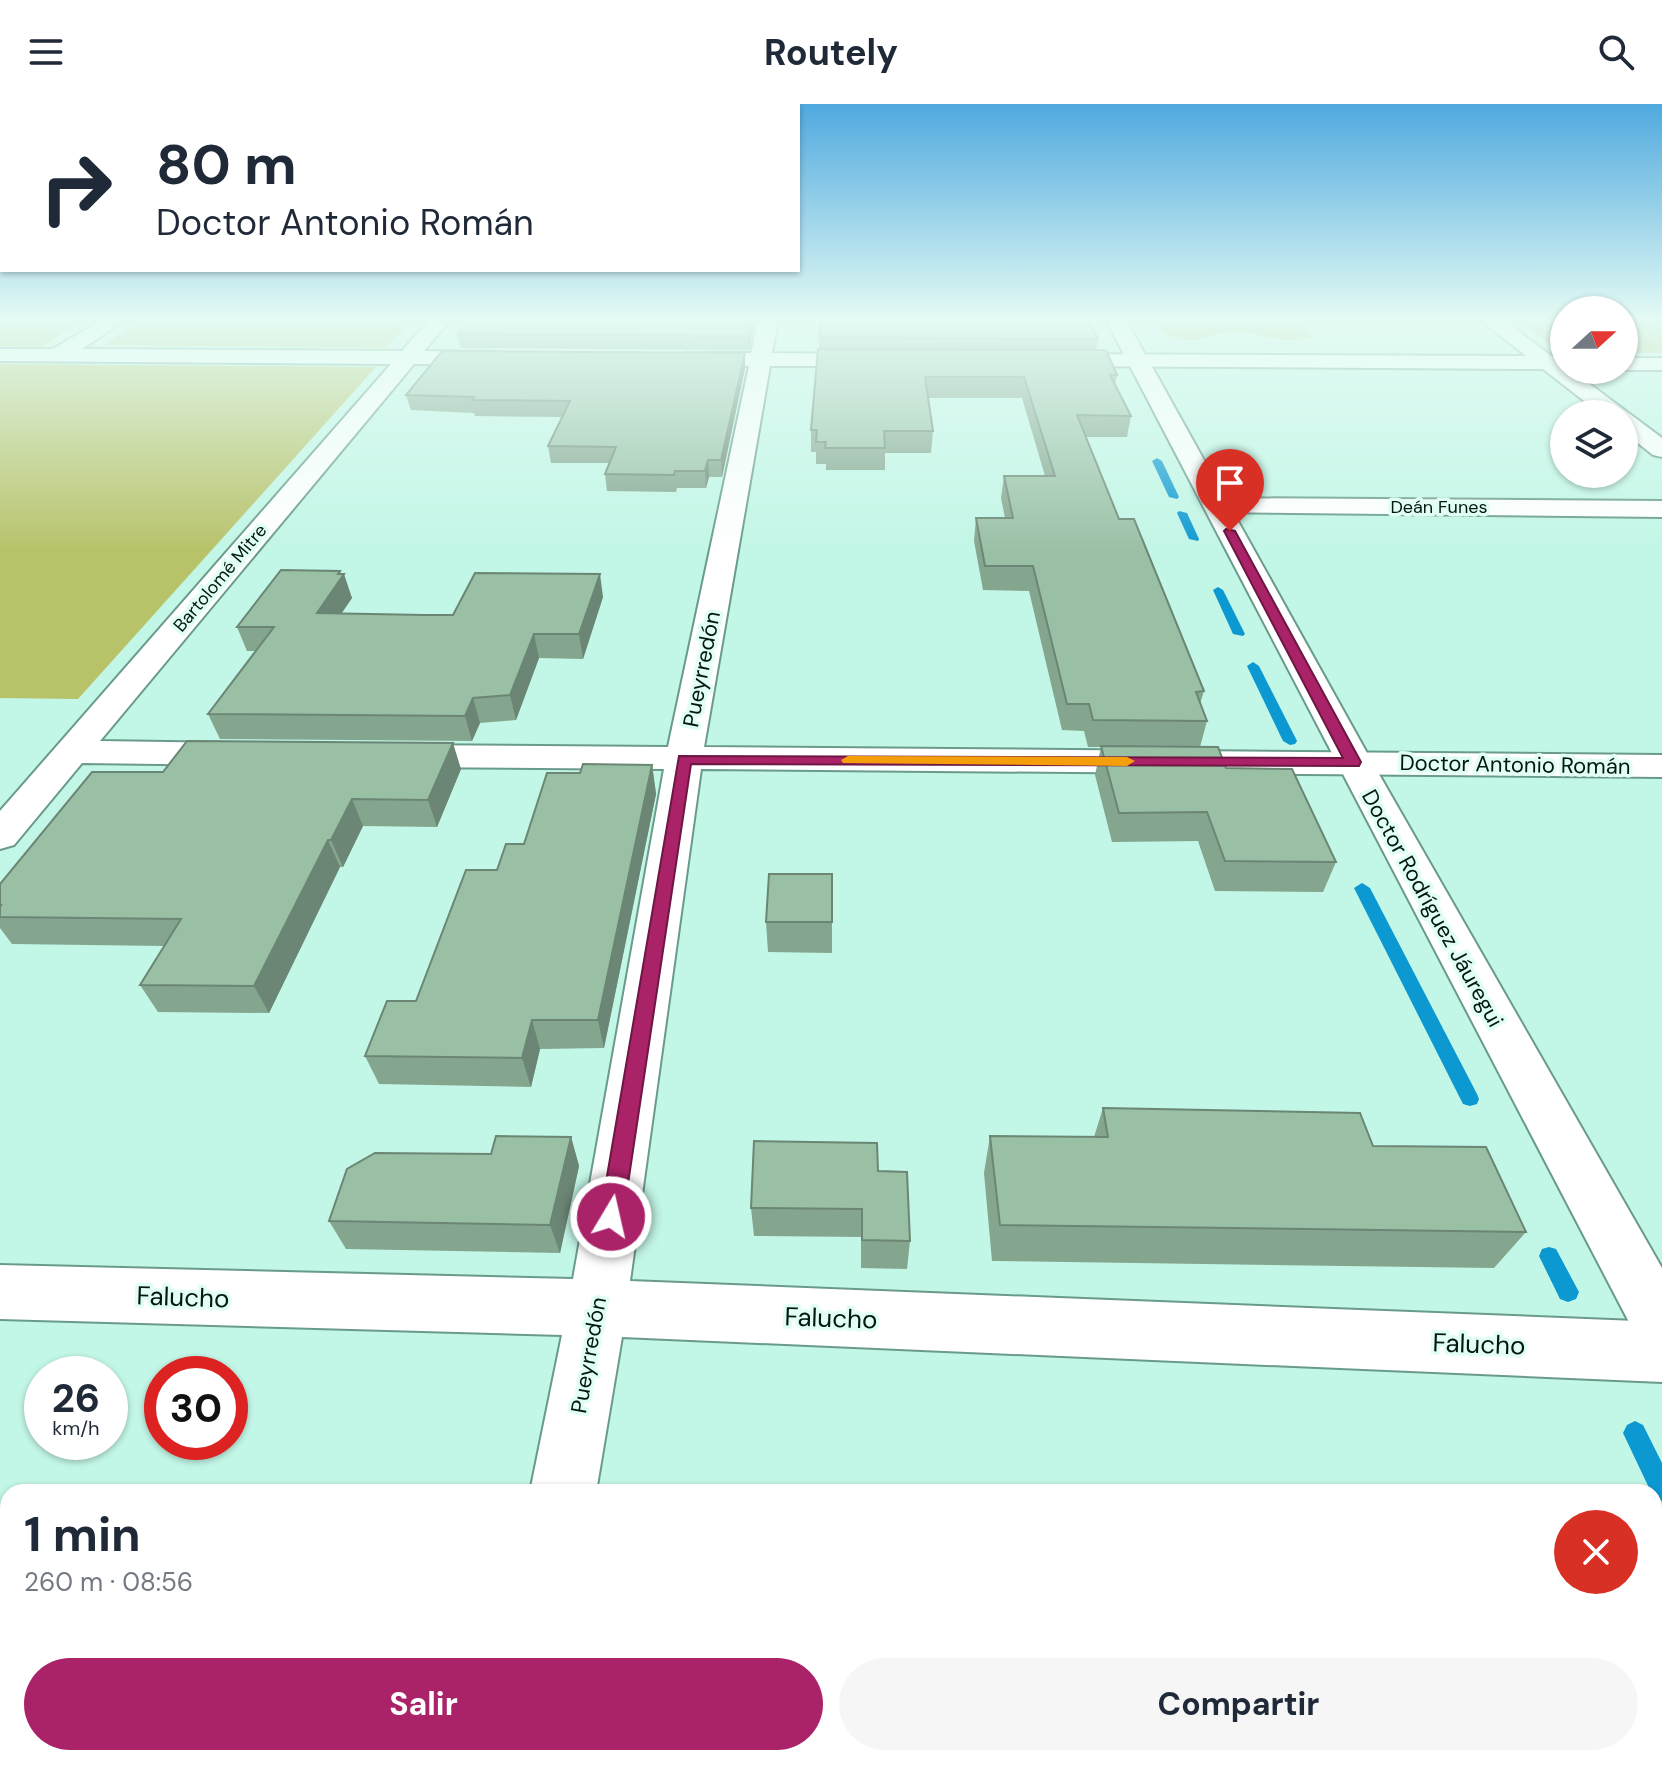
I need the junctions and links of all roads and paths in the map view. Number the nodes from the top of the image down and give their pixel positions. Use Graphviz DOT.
graph roads {
  1 [pos="374,398"];
  2 [pos="753,398"];
  3 [pos="1158,398"];
  4 [pos="1638,432"];
  5 [pos="1662,450"];
  6 [pos="1216,506"];
  7 [pos="1662,509"];
  8 [pos="73,752"];
  9 [pos="277,754"];
  10 [pos="355,755"];
  11 [pos="684,759"];
  12 [pos="1353,762"];
  13 [pos="1662,766"];
  14 [pos="0,836"];
  15 [pos="0,1292"];
  16 [pos="597,1308"];
  17 [pos="1662,1325"];
  18 [pos="1662,1352"];
  19 [pos="564,1484"];
  1 -- 8 [label="street, Bartolomé Mitre"];
  2 -- 11 [label="street, Pueyrredón"];
  3 -- 6 [label="street, Doctor Rodríguez Jáuregui"];
  4 -- 5 [label="street"];
  6 -- 7 [label="street, Deán Funes"];
  6 -- 12 [label="street, Doctor Rodríguez Jáuregui"];
  8 -- 9 [label="street"];
  8 -- 14 [label="street, Bartolomé Mitre"];
  10 -- 11 [label="street, Doctor Antonio Román"];
  11 -- 12 [label="street, Doctor Antonio Román"];
  11 -- 16 [label="street, Pueyrredón"];
  12 -- 13 [label="street, Doctor Antonio Román"];
  12 -- 17 [label="street, Doctor Rodríguez Jáuregui"];
  15 -- 16 [label="street, Falucho"];
  16 -- 18 [label="street, Falucho"];
  16 -- 19 [label="street, Pueyrredón"];
}
